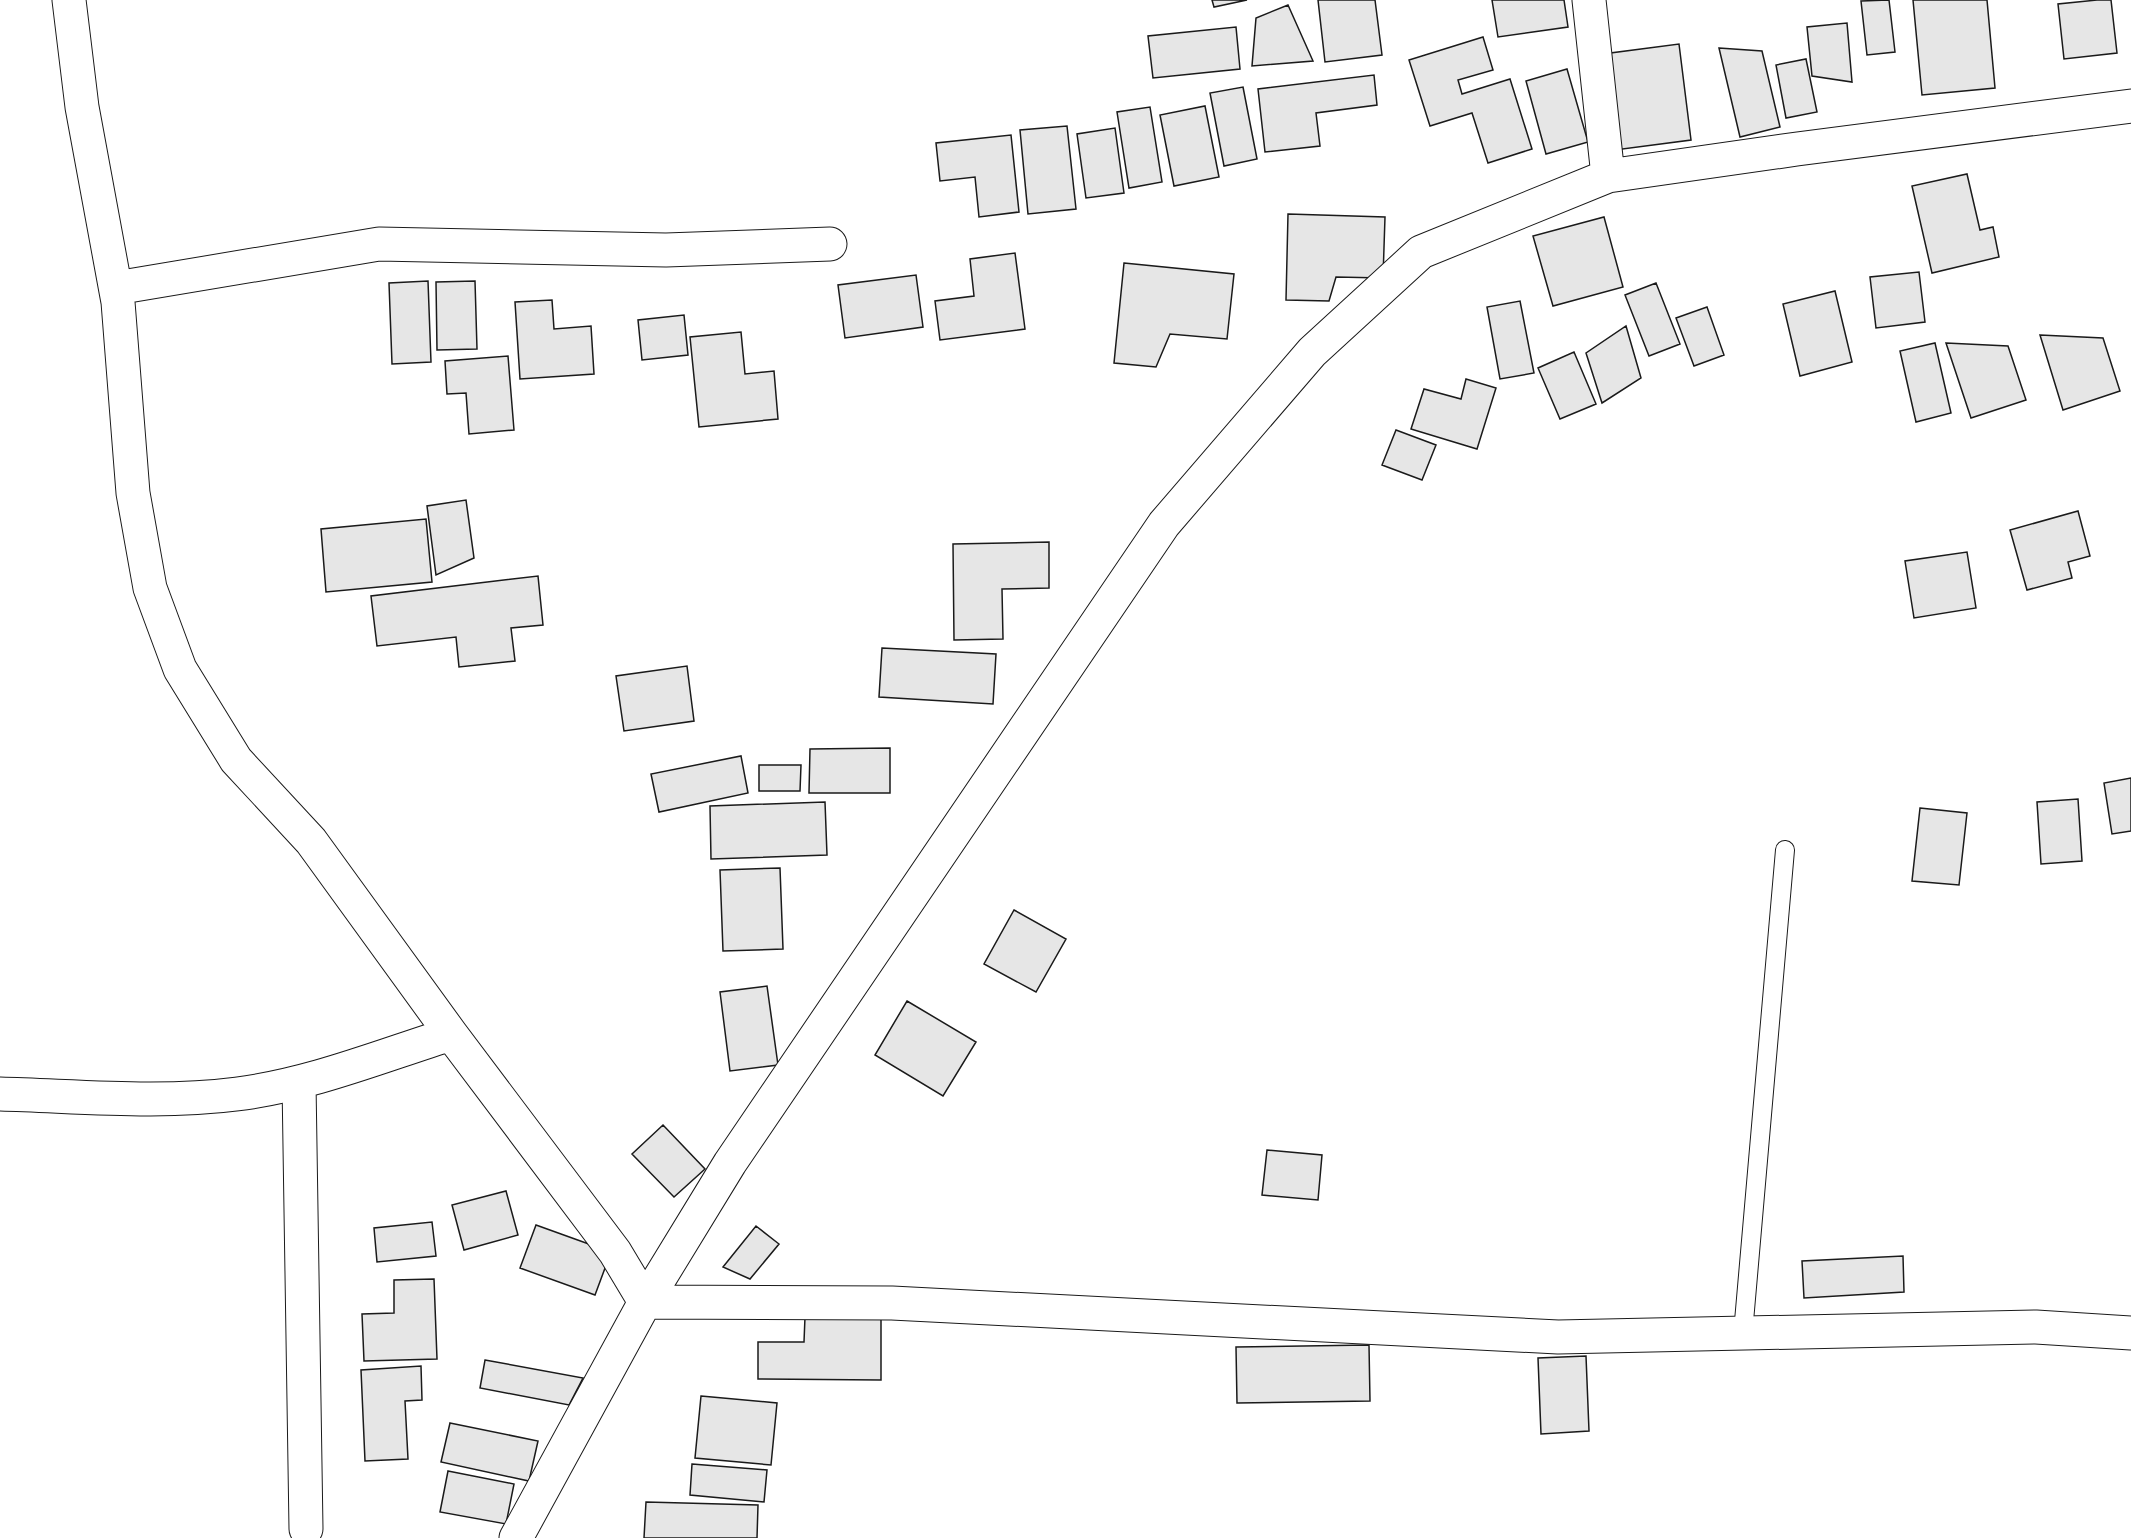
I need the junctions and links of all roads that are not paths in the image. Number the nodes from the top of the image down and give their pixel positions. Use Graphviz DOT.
graph roads {
  1 [pos="69,0"];
  2 [pos="1589,0"];
  3 [pos="2131,106"];
  4 [pos="1608,176"];
  5 [pos="830,244"];
  6 [pos="116,288"];
  7 [pos="1785,850"];
  8 [pos="451,1034"];
  9 [pos="299,1083"];
  10 [pos="0,1094"];
  11 [pos="645,1302"];
  12 [pos="1743,1333"];
  13 [pos="2131,1333"];
  14 [pos="306,1528"];
  15 [pos="516,1538"];
  1 -- 6 [label="street"];
  2 -- 4 [label="street"];
  3 -- 4 [label="street"];
  4 -- 11 [label="street"];
  5 -- 6 [label="street"];
  6 -- 8 [label="street"];
  7 -- 12 [label="lane"];
  8 -- 9 [label="street"];
  8 -- 11 [label="street"];
  9 -- 10 [label="street"];
  9 -- 14 [label="street"];
  11 -- 12 [label="street"];
  11 -- 15 [label="street"];
  12 -- 13 [label="street"];
}
